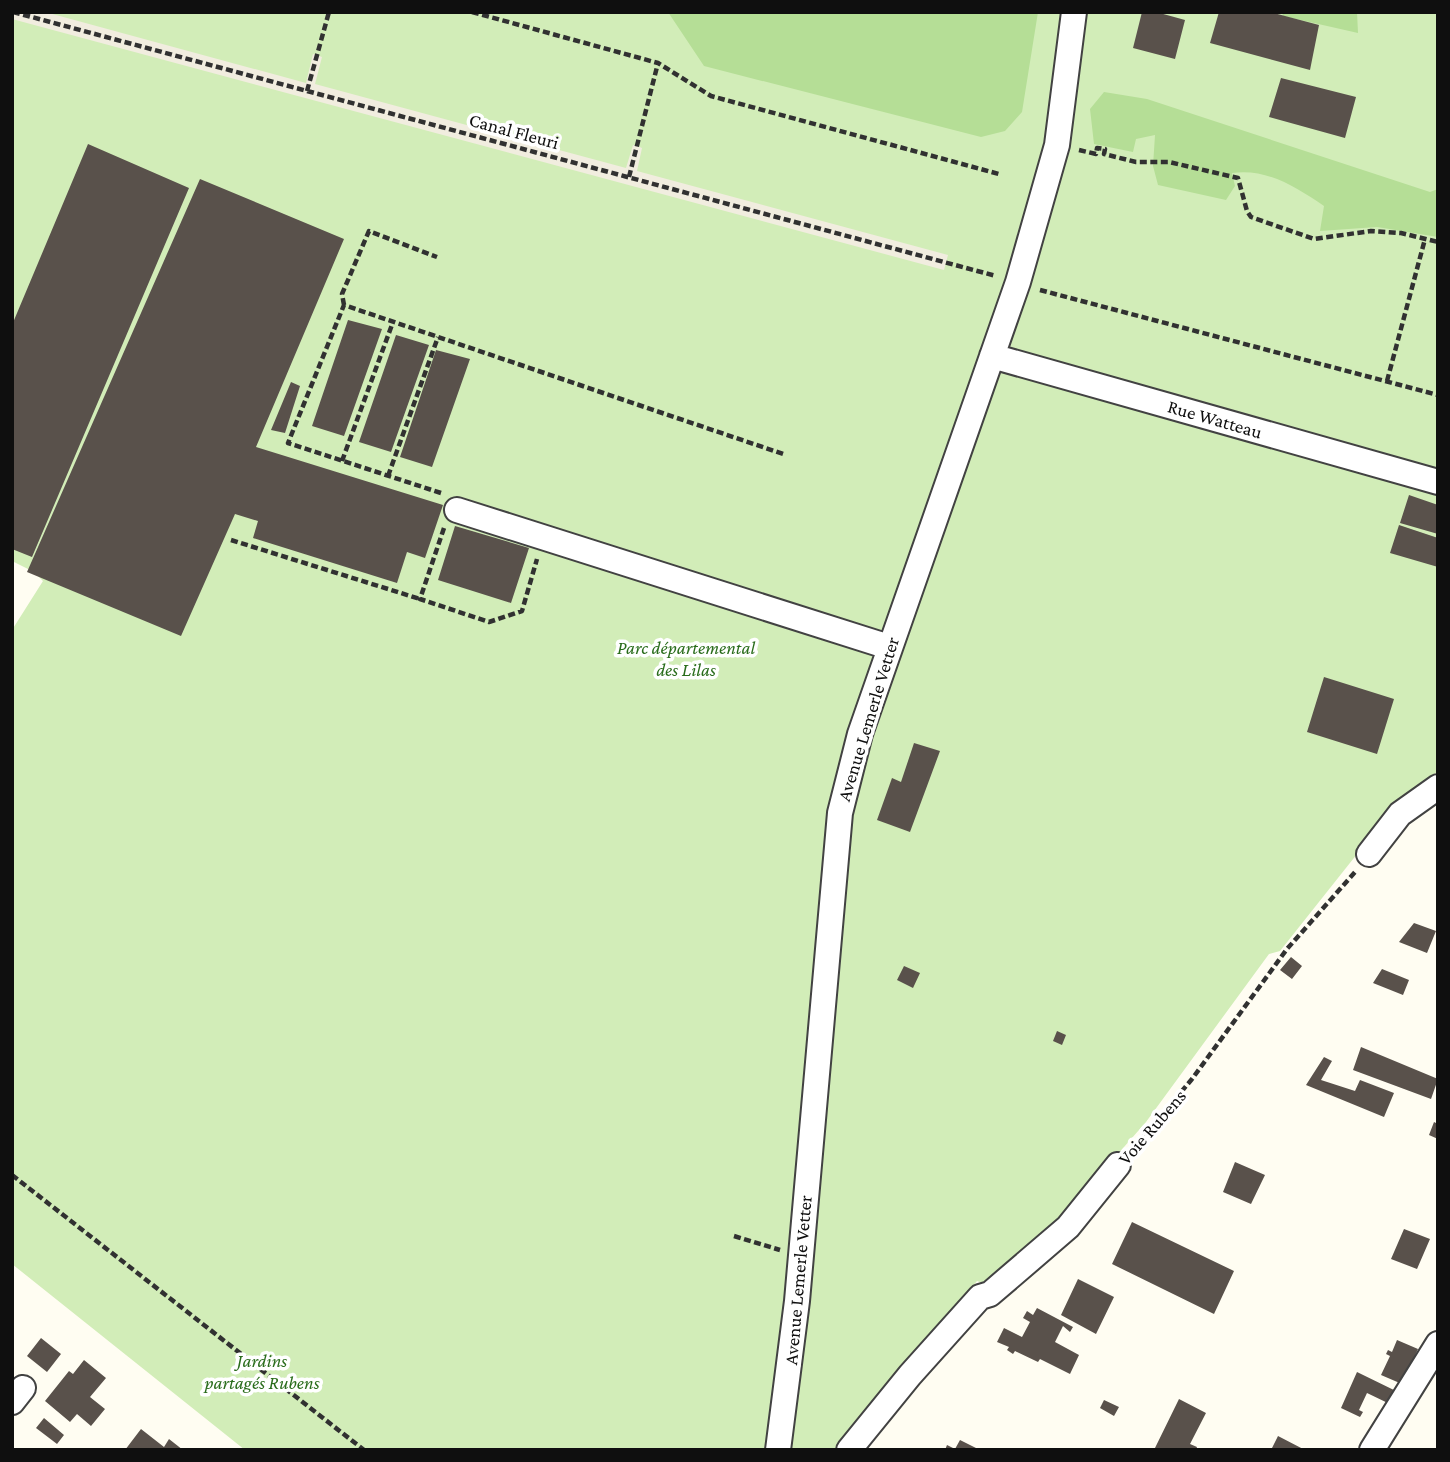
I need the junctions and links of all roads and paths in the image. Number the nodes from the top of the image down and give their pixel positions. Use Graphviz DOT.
graph roads {
  1 [pos="13,12"];
  2 [pos="329,12"];
  3 [pos="472,12"];
  4 [pos="1074,12"];
  5 [pos="658,63"];
  6 [pos="307,91"];
  7 [pos="1079,150"];
  8 [pos="999,174"];
  9 [pos="629,177"];
  10 [pos="1425,239"];
  11 [pos="1438,242"];
  12 [pos="437,257"];
  13 [pos="1007,278"];
  14 [pos="1030,286"];
  15 [pos="344,305"];
  16 [pos="393,322"];
  17 [pos="438,337"];
  18 [pos="992,356"];
  19 [pos="1387,381"];
  20 [pos="1438,395"];
  21 [pos="786,455"];
  22 [pos="342,461"];
  23 [pos="388,476"];
  24 [pos="1438,482"];
  25 [pos="457,510"];
  26 [pos="543,538"];
  27 [pos="231,540"];
  28 [pos="420,599"];
  29 [pos="889,647"];
  30 [pos="1438,787"];
  31 [pos="1369,854"];
  32 [pos="1118,1165"];
  33 [pos="12,1175"];
  34 [pos="734,1236"];
  35 [pos="771,1249"];
  36 [pos="1438,1344"];
  37 [pos="364,1450"];
  38 [pos="778,1450"];
  39 [pos="849,1450"];
  40 [pos="1372,1450"];
  1 -- 6 [label="path, Canal Fleuri"];
  2 -- 6 [label="path"];
  3 -- 5 [label="path"];
  4 -- 18 [label="street, Avenue Lemerle Vetter"];
  5 -- 8 [label="path"];
  5 -- 9 [label="path"];
  6 -- 9 [label="path, Canal Fleuri"];
  7 -- 10 [label="path"];
  9 -- 13 [label="path, Canal Fleuri"];
  10 -- 11 [label="path"];
  10 -- 19 [label="path"];
  12 -- 15 [label="path"];
  14 -- 19 [label="path"];
  15 -- 16 [label="path"];
  15 -- 22 [label="path"];
  16 -- 17 [label="path"];
  16 -- 22 [label="path"];
  17 -- 21 [label="path"];
  17 -- 23 [label="path"];
  18 -- 24 [label="street, Rue Watteau"];
  18 -- 29 [label="street, Avenue Lemerle Vetter"];
  19 -- 20 [label="path"];
  22 -- 23 [label="path"];
  23 -- 25 [label="path"];
  25 -- 26 [label="street"];
  25 -- 28 [label="path"];
  26 -- 28 [label="path"];
  26 -- 29 [label="street"];
  27 -- 28 [label="path"];
  29 -- 38 [label="street, Avenue Lemerle Vetter"];
  30 -- 31 [label="street"];
  31 -- 32 [label="path, Voie Rubens"];
  32 -- 39 [label="street, Voie Rubens"];
  33 -- 37 [label="path"];
  34 -- 35 [label="path"];
  36 -- 40 [label="street"];
}
